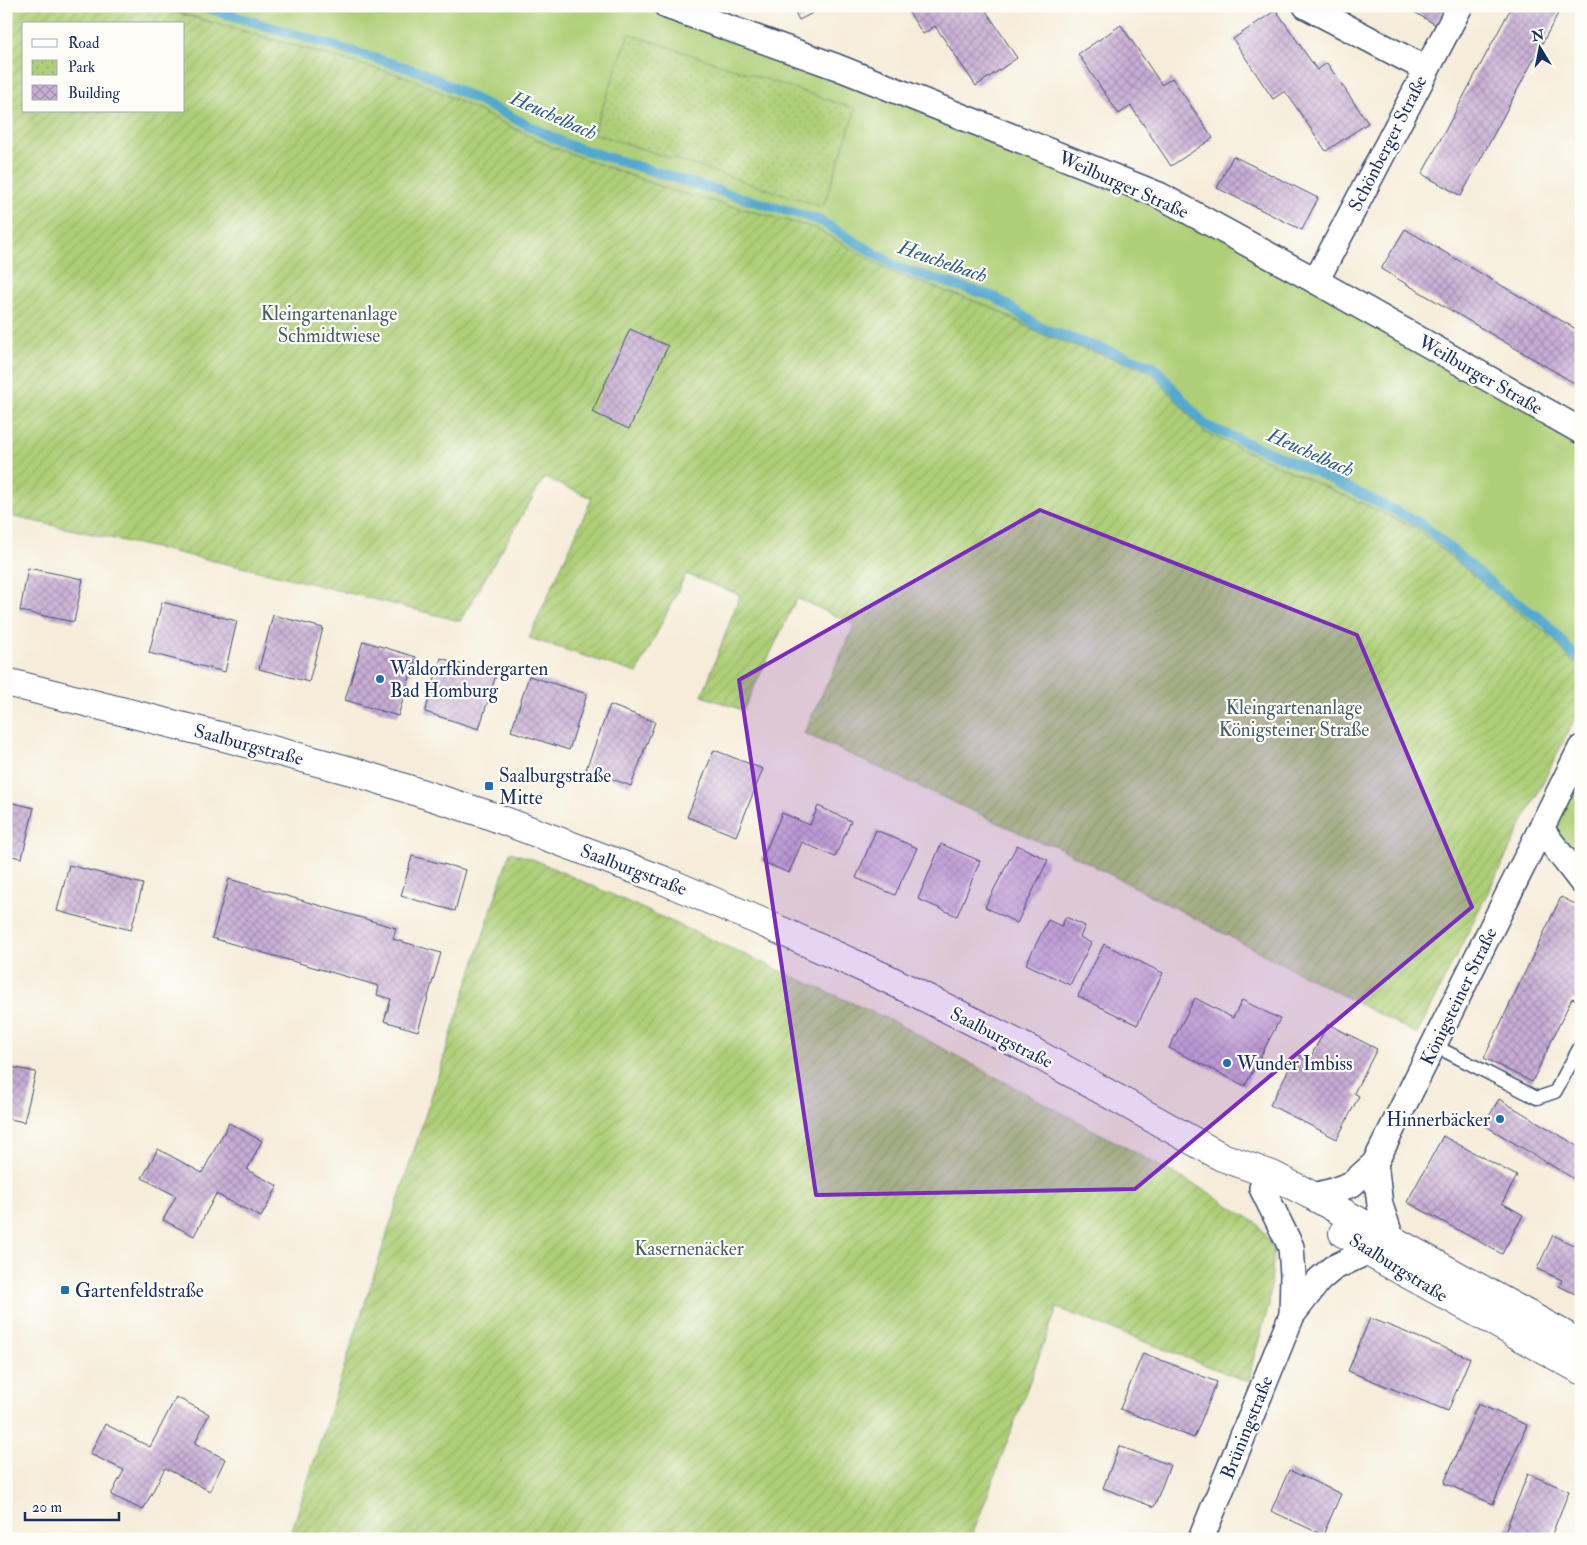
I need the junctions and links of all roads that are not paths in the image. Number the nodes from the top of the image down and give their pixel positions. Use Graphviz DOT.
graph roads {
  1 [pos="667,6"];
  2 [pos="1306,6"];
  3 [pos="1460,6"];
  4 [pos="1426,69"];
  5 [pos="1316,281"];
  6 [pos="1581,431"];
  7 [pos="6,682"];
  8 [pos="1581,748"];
  9 [pos="1541,829"];
  10 [pos="1581,880"];
  11 [pos="1433,1045"];
  12 [pos="1581,1045"];
  13 [pos="1222,1156"];
  14 [pos="1375,1163"];
  15 [pos="1262,1188"];
  16 [pos="1313,1196"];
  17 [pos="1383,1243"];
  18 [pos="1292,1315"];
  19 [pos="1581,1344"];
  20 [pos="1581,1370"];
  21 [pos="1201,1539"];
  1 -- 5 [label="street, Weilburger Straße"];
  2 -- 4 [label="street"];
  3 -- 4 [label="street, Schönberger Straße"];
  4 -- 5 [label="street, Schönberger Straße"];
  5 -- 6 [label="street, Weilburger Straße"];
  7 -- 13 [label="street, Saalburgstraße"];
  8 -- 9 [label="street, Königsteiner Straße"];
  9 -- 10 [label="street"];
  9 -- 11 [label="street, Königsteiner Straße"];
  11 -- 12 [label="lane"];
  11 -- 14 [label="street, Königsteiner Straße"];
  13 -- 15 [label="street, Saalburgstraße"];
  13 -- 16 [label="street, Saalburgstraße"];
  14 -- 16 [label="street, Königsteiner Straße"];
  14 -- 17 [label="street"];
  15 -- 17 [label="street, Saalburgstraße"];
  15 -- 18 [label="street, Brüningstraße"];
  16 -- 17 [label="street, Saalburgstraße"];
  17 -- 18 [label="street, Brüningstraße"];
  17 -- 19 [label="street, Saalburgstraße"];
  17 -- 20 [label="street, Saalburgstraße"];
  18 -- 21 [label="street, Brüningstraße"];
}
